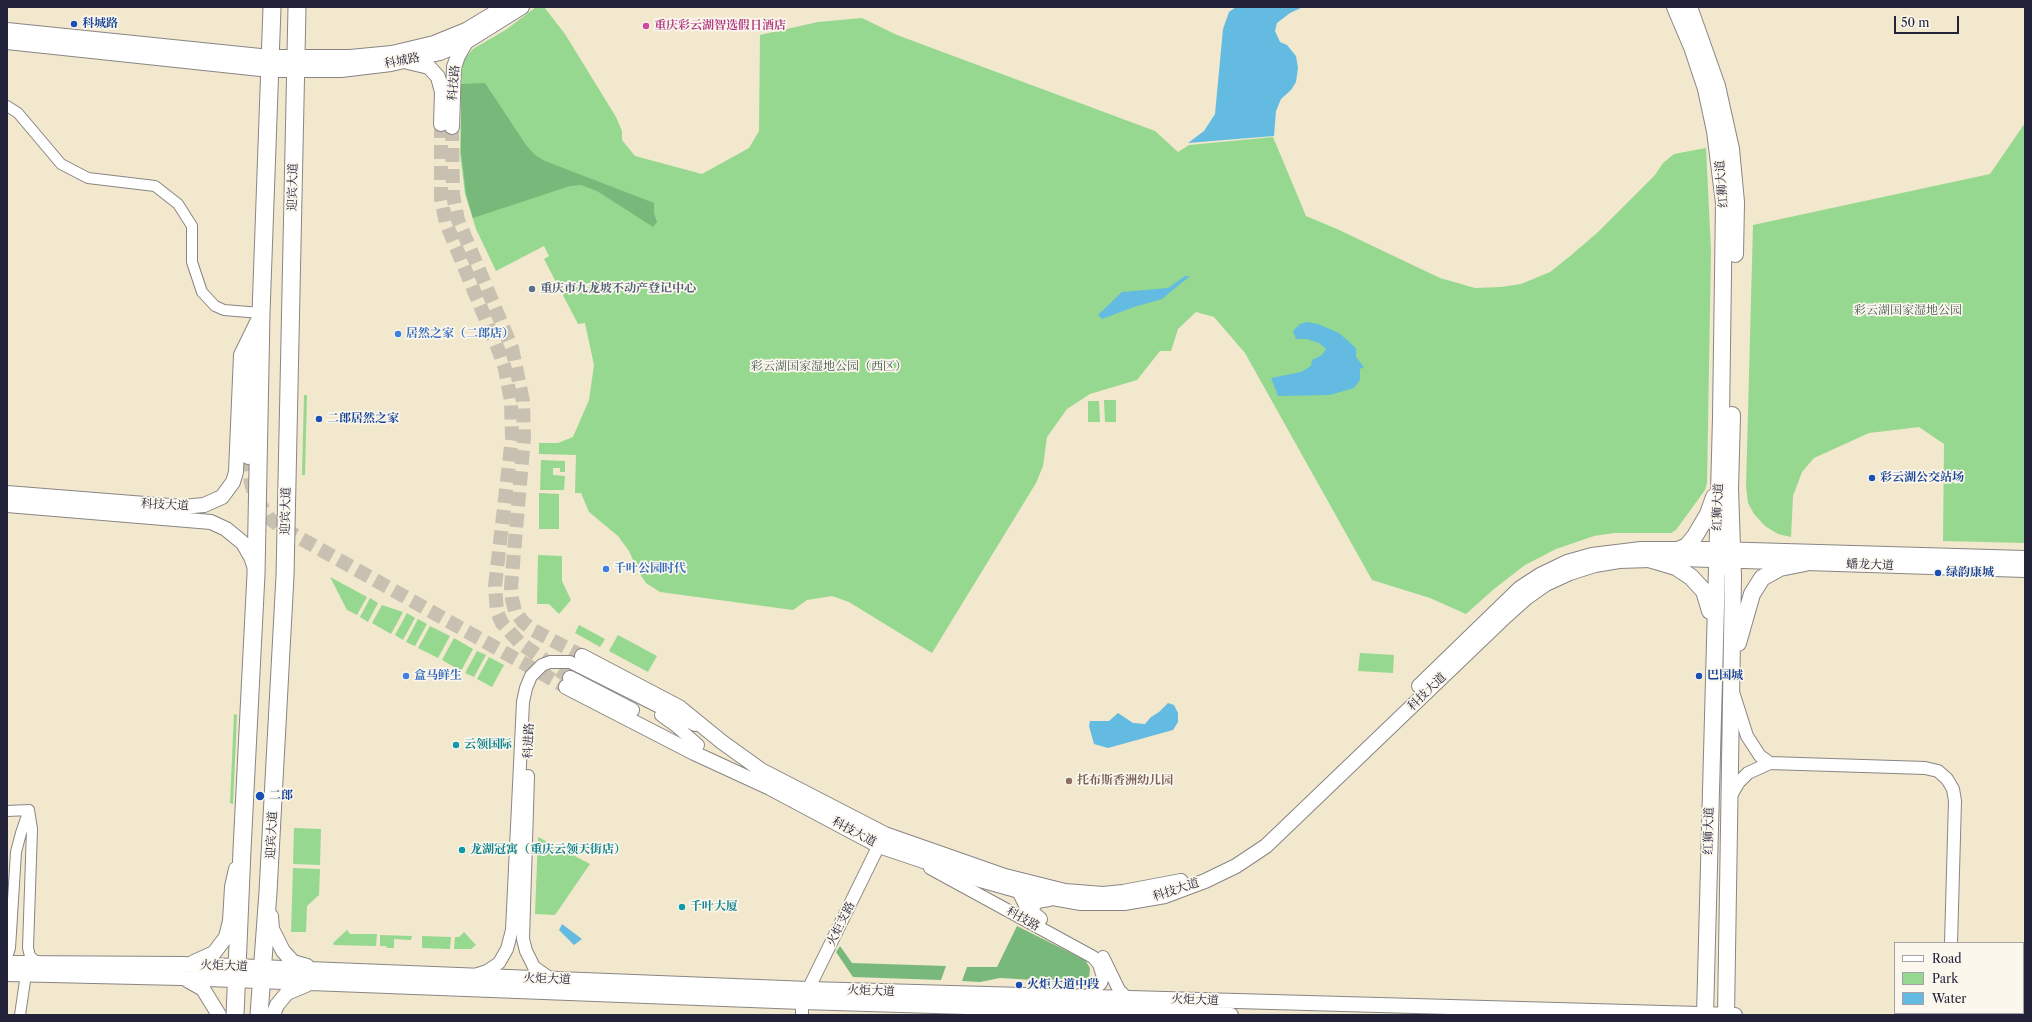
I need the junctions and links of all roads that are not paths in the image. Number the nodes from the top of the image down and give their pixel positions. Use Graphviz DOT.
graph roads {
  1 [pos="272,7"];
  2 [pos="297,7"];
  3 [pos="504,7"];
  4 [pos="522,7"];
  5 [pos="1675,7"];
  6 [pos="1689,7"];
  7 [pos="7,30"];
  8 [pos="7,42"];
  9 [pos="466,42"];
  10 [pos="406,61"];
  11 [pos="270,63"];
  12 [pos="296,64"];
  13 [pos="7,106"];
  14 [pos="268,123"];
  15 [pos="293,198"];
  16 [pos="261,313"];
  17 [pos="251,333"];
  18 [pos="1721,418"];
  19 [pos="248,457"];
  20 [pos="7,493"];
  21 [pos="7,505"];
  22 [pos="1680,549"];
  23 [pos="1724,555"];
  24 [pos="2025,558"];
  25 [pos="1649,559"];
  26 [pos="1805,563"];
  27 [pos="2025,570"];
  28 [pos="256,574"];
  29 [pos="1714,625"];
  30 [pos="582,656"];
  31 [pos="1732,662"];
  32 [pos="1731,686"];
  33 [pos="711,733"];
  34 [pos="698,745"];
  35 [pos="1770,763"];
  36 [pos="770,788"];
  37 [pos="1729,799"];
  38 [pos="29,810"];
  39 [pos="7,811"];
  40 [pos="882,840"];
  41 [pos="242,850"];
  42 [pos="910,857"];
  43 [pos="241,872"];
  44 [pos="1005,876"];
  45 [pos="1019,891"];
  46 [pos="268,892"];
  47 [pos="1055,899"];
  48 [pos="1040,919"];
  49 [pos="512,930"];
  50 [pos="523,939"];
  51 [pos="1951,942"];
  52 [pos="7,957"];
  53 [pos="37,962"];
  54 [pos="7,963"];
  55 [pos="182,971"];
  56 [pos="329,971"];
  57 [pos="237,973"];
  58 [pos="7,974"];
  59 [pos="26,974"];
  60 [pos="262,974"];
  61 [pos="472,976"];
  62 [pos="551,979"];
  63 [pos="321,983"];
  64 [pos="809,989"];
  65 [pos="1087,997"];
  66 [pos="1128,999"];
  67 [pos="802,1008"];
  68 [pos="1369,1010"];
  69 [pos="1082,1012"];
  70 [pos="1129,1014"];
  71 [pos="1705,1014"];
  72 [pos="20,1015"];
  73 [pos="219,1015"];
  74 [pos="236,1015"];
  75 [pos="259,1015"];
  76 [pos="273,1015"];
  77 [pos="1231,1015"];
  78 [pos="1726,1015"];
  79 [pos="1735,1015"];
  1 -- 11 [label="highway"];
  2 -- 12 [label="highway, 迎宾大道"];
  3 -- 12 [label="main road, 科城路"];
  4 -- 9 [label="main road, 科城路"];
  5 -- 18 [label="main road, 红狮大道"];
  6 -- 23 [label="main road, 红狮大道"];
  7 -- 11 [label="main road, 科城路"];
  8 -- 11 [label="main road, 科城路"];
  9 -- 10 [label="main road, 科城路"];
  9 -- 10 [label="main road, 科技路"];
  10 -- 12 [label="main road, 科城路"];
  11 -- 12 [label="main road, 科城路"];
  11 -- 14 [label="highway"];
  12 -- 15 [label="highway, 迎宾大道"];
  13 -- 16 [label="street"];
  14 -- 15 [label="highway"];
  14 -- 16 [label="highway"];
  15 -- 46 [label="highway, 迎宾大道"];
  16 -- 17 [label="main road, 科技大道"];
  16 -- 28 [label="highway"];
  17 -- 19 [label="main road, 科技大道"];
  17 -- 20 [label="main road, 科技大道"];
  18 -- 22 [label="main road"];
  18 -- 23 [label="main road, 红狮大道"];
  21 -- 28 [label="main road, 科技大道"];
  22 -- 23 [label="main road, 科技大道"];
  22 -- 44 [label="main road, 科技大道"];
  23 -- 24 [label="main road, 蟠龙大道"];
  23 -- 25 [label="main road, 科技大道"];
  23 -- 26 [label="main road, 蟠龙大道"];
  23 -- 29 [label="main road, 红狮大道"];
  23 -- 31 [label="main road, 红狮大道"];
  25 -- 29 [label="main road"];
  25 -- 47 [label="main road, 科技大道"];
  26 -- 27 [label="main road, 蟠龙大道"];
  26 -- 31 [label="main road"];
  28 -- 41 [label="highway"];
  29 -- 71 [label="main road, 红狮大道"];
  30 -- 33 [label="main road, 科技大道"];
  31 -- 32 [label="main road, 红狮大道"];
  32 -- 35 [label="street"];
  32 -- 37 [label="main road, 红狮大道"];
  33 -- 40 [label="main road, 科技大道"];
  33 -- 49 [label="street"];
  34 -- 36 [label="main road"];
  34 -- 36 [label="main road, 科技大道"];
  34 -- 50 [label="street, 科进路"];
  35 -- 37 [label="street"];
  35 -- 51 [label="street"];
  36 -- 40 [label="main road, 科技大道"];
  37 -- 78 [label="main road, 红狮大道"];
  38 -- 39 [label="street"];
  38 -- 52 [label="street"];
  38 -- 53 [label="street"];
  40 -- 42 [label="main road, 科技大道"];
  40 -- 44 [label="main road, 科技大道"];
  40 -- 64 [label="street, 火炬支路"];
  41 -- 43 [label="highway"];
  41 -- 55 [label="main road"];
  42 -- 45 [label="main road, 科技大道"];
  42 -- 65 [label="street, 科技路"];
  43 -- 46 [label="highway"];
  43 -- 57 [label="highway"];
  44 -- 45 [label="street, 科技路"];
  45 -- 47 [label="main road, 科技大道"];
  45 -- 48 [label="street, 科技路"];
  46 -- 56 [label="main road"];
  46 -- 60 [label="highway, 迎宾大道"];
  47 -- 48 [label="main road"];
  48 -- 66 [label="street, 科技路"];
  49 -- 50 [label="street"];
  49 -- 61 [label="street"];
  50 -- 62 [label="street, 科进路"];
  53 -- 54 [label="main road, 火炬大道"];
  53 -- 55 [label="main road, 火炬大道"];
  55 -- 57 [label="main road, 火炬大道"];
  55 -- 59 [label="main road, 火炬大道"];
  55 -- 73 [label="main road"];
  56 -- 60 [label="main road, 火炬大道"];
  56 -- 61 [label="main road, 火炬大道"];
  57 -- 60 [label="main road, 火炬大道"];
  57 -- 74 [label="highway"];
  58 -- 59 [label="main road, 火炬大道"];
  59 -- 72 [label="street"];
  60 -- 63 [label="main road, 火炬大道"];
  60 -- 75 [label="highway, 迎宾大道"];
  61 -- 62 [label="main road, 火炬大道"];
  62 -- 64 [label="main road, 火炬大道"];
  63 -- 67 [label="main road, 火炬大道"];
  63 -- 76 [label="main road"];
  64 -- 65 [label="main road, 火炬大道"];
  64 -- 67 [label="street, 火炬支路"];
  65 -- 66 [label="main road, 火炬大道"];
  66 -- 68 [label="main road, 火炬大道"];
  67 -- 69 [label="main road, 火炬大道"];
  68 -- 71 [label="main road, 火炬大道"];
  69 -- 70 [label="main road, 火炬大道"];
  70 -- 77 [label="main road, 火炬大道"];
  71 -- 78 [label="main road, 火炬大道"];
  78 -- 79 [label="main road, 火炬大道"];
}
